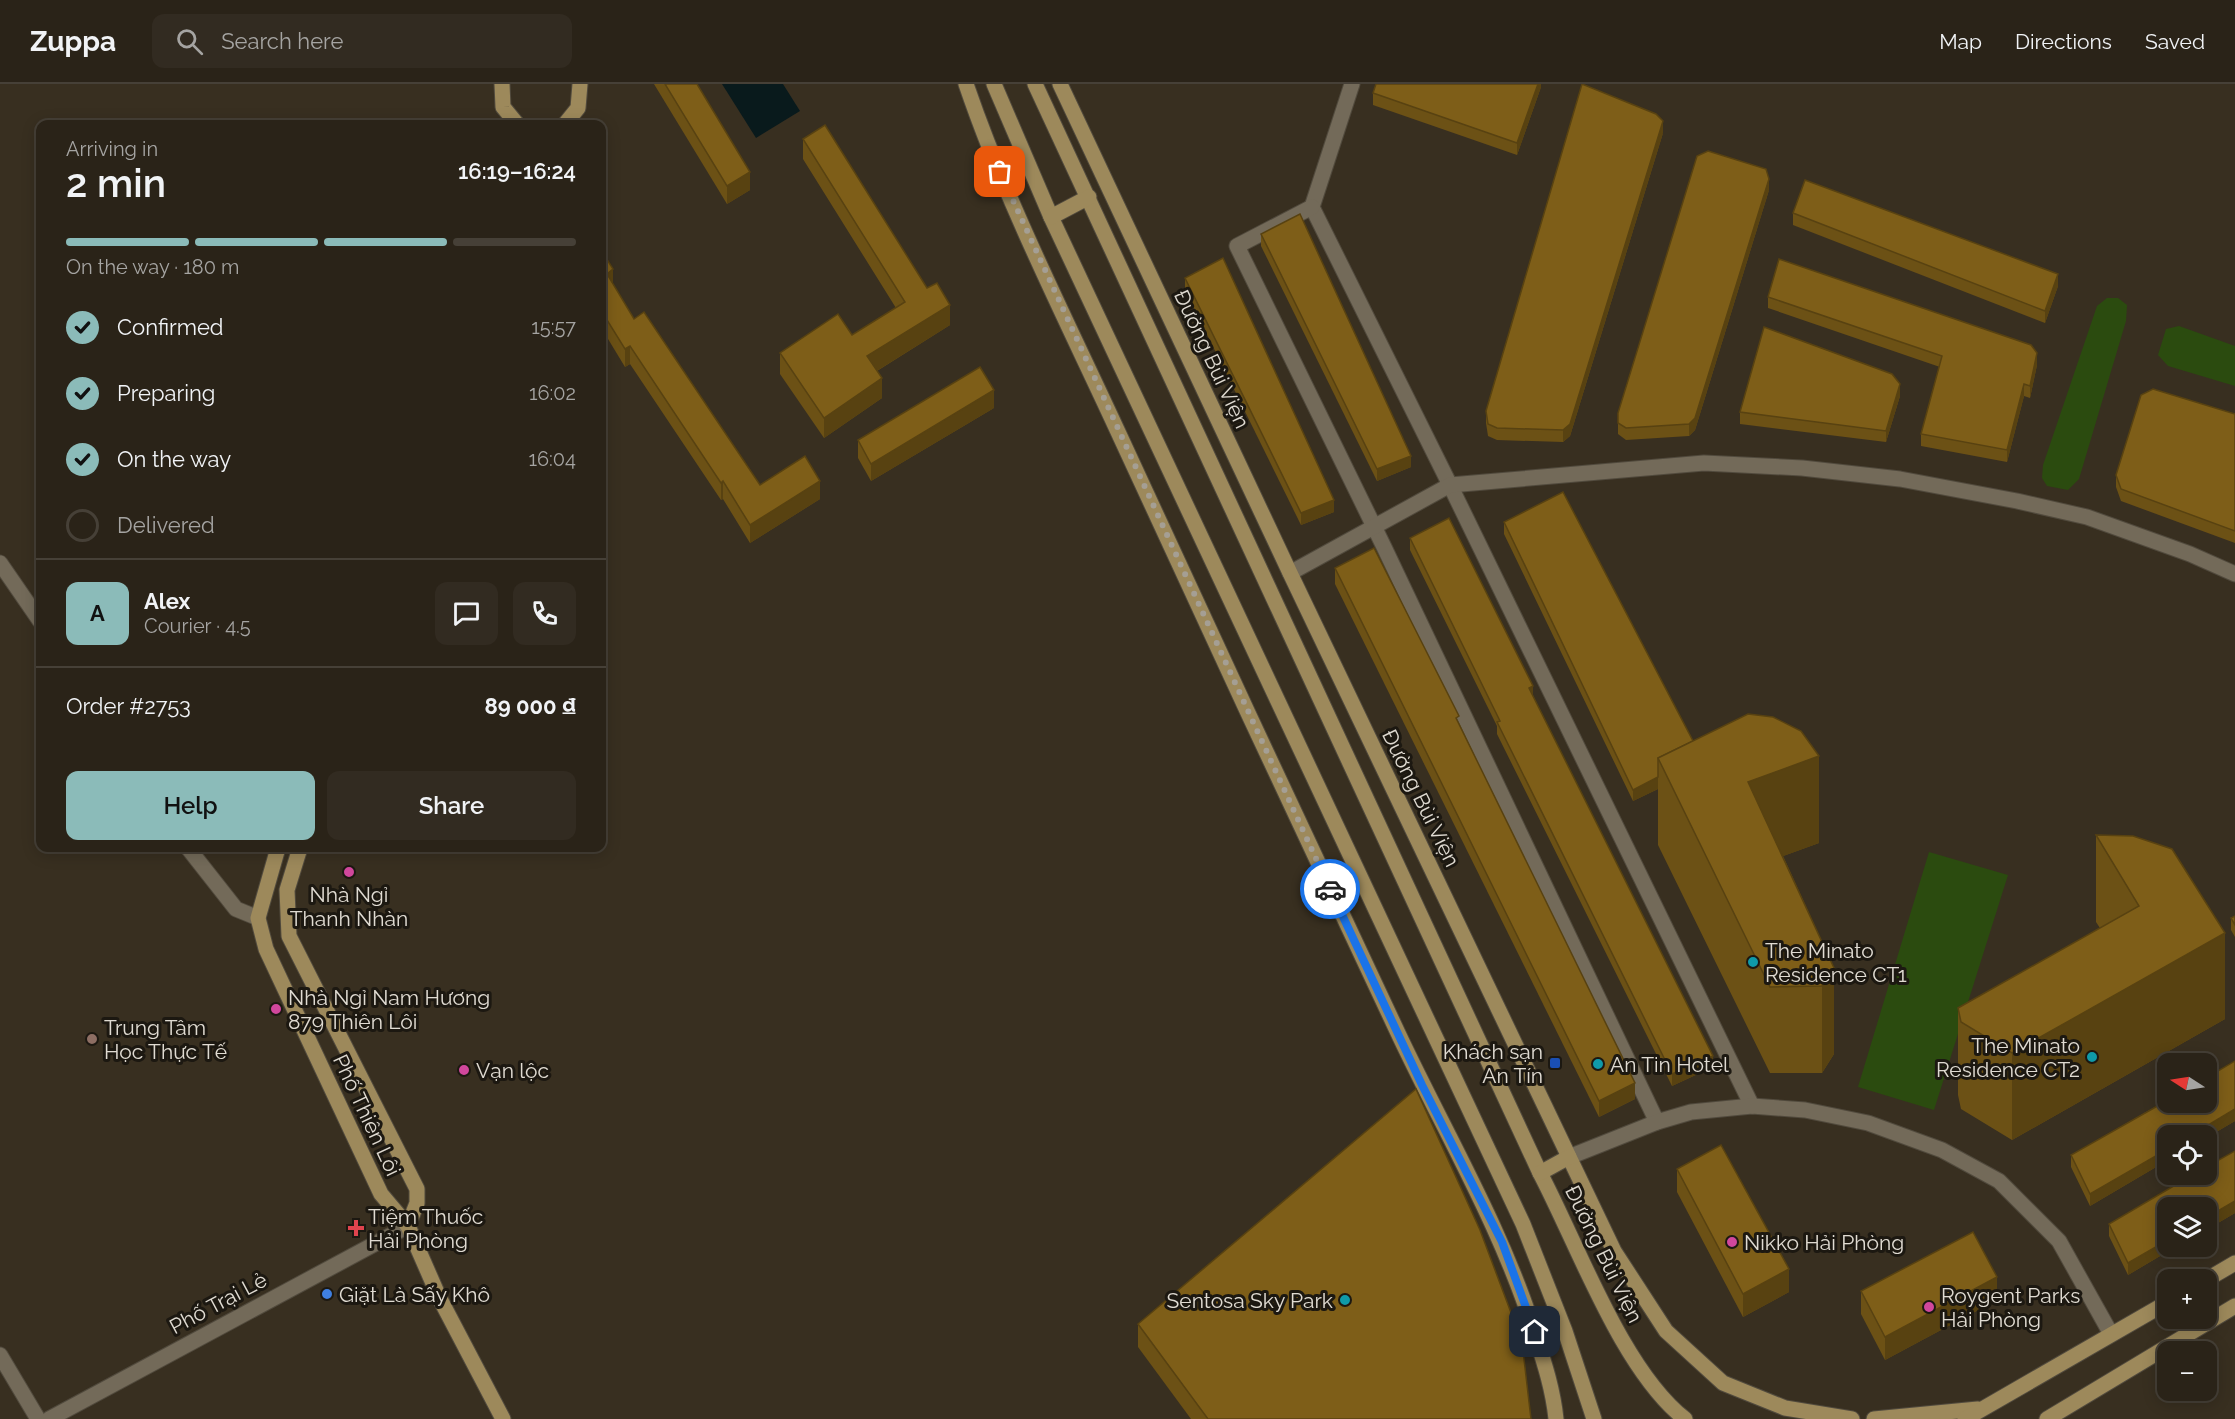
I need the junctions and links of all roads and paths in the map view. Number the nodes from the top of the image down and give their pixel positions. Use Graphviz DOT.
graph roads {
  1 [pos="502,84"];
  2 [pos="966,84"];
  3 [pos="994,84"];
  4 [pos="1035,84"];
  5 [pos="1060,84"];
  6 [pos="1352,84"];
  7 [pos="584,87"];
  8 [pos="503,106"];
  9 [pos="499,120"];
  10 [pos="514,120"];
  11 [pos="568,120"];
  12 [pos="1089,197"];
  13 [pos="1312,207"];
  14 [pos="1051,217"];
  15 [pos="1450,485"];
  16 [pos="1374,525"];
  17 [pos="0,563"];
  18 [pos="1290,573"];
  19 [pos="2235,574"];
  20 [pos="1268,584"];
  21 [pos="36,615"];
  22 [pos="191,852"];
  23 [pos="277,852"];
  24 [pos="299,852"];
  25 [pos="286,914"];
  26 [pos="258,918"];
  27 [pos="1752,1106"];
  28 [pos="1657,1122"];
  29 [pos="1569,1157"];
  30 [pos="1540,1173"];
  31 [pos="1523,1224"];
  32 [pos="408,1226"];
  33 [pos="1502,1242"];
  34 [pos="2235,1263"];
  35 [pos="2217,1274"];
  36 [pos="2235,1306"];
  37 [pos="2157,1308"];
  38 [pos="2111,1335"];
  39 [pos="0,1355"];
  40 [pos="1984,1409"];
  41 [pos="2051,1417"];
  42 [pos="38,1419"];
  43 [pos="49,1419"];
  44 [pos="503,1419"];
  45 [pos="1556,1419"];
  46 [pos="1594,1419"];
  47 [pos="1685,1419"];
  48 [pos="1852,1419"];
  49 [pos="1874,1419"];
  50 [pos="1965,1419"];
  1 -- 8 [label="main road"];
  2 -- 33 [label="main road"];
  3 -- 14 [label="main road"];
  4 -- 12 [label="main road, Đường Bùi Viện"];
  5 -- 18 [label="main road, Đường Bùi Viện"];
  6 -- 13 [label="street"];
  7 -- 11 [label="main road"];
  8 -- 9 [label="main road"];
  8 -- 10 [label="main road"];
  12 -- 14 [label="main road"];
  12 -- 20 [label="main road, Đường Bùi Viện"];
  13 -- 15 [label="street"];
  13 -- 16 [label="street"];
  14 -- 31 [label="main road"];
  15 -- 16 [label="street"];
  15 -- 19 [label="street"];
  15 -- 27 [label="street"];
  16 -- 18 [label="street"];
  16 -- 28 [label="street"];
  17 -- 21 [label="street"];
  18 -- 20 [label="main road"];
  18 -- 29 [label="main road, Đường Bùi Viện"];
  20 -- 30 [label="main road, Đường Bùi Viện"];
  22 -- 26 [label="street"];
  23 -- 26 [label="main road, Phố Thiên Lôi"];
  24 -- 25 [label="main road, Phố Thiên Lôi"];
  25 -- 26 [label="main road"];
  25 -- 32 [label="main road, Phố Thiên Lôi"];
  26 -- 32 [label="main road, Phố Thiên Lôi"];
  27 -- 28 [label="street"];
  27 -- 38 [label="street"];
  28 -- 29 [label="street"];
  29 -- 30 [label="main road"];
  29 -- 48 [label="main road, Đường Bùi Viện"];
  30 -- 47 [label="main road, Đường Bùi Viện"];
  31 -- 33 [label="main road"];
  31 -- 46 [label="main road"];
  32 -- 43 [label="street, Phố Trại Lẻ"];
  32 -- 44 [label="main road, Phố Thiên Lôi"];
  33 -- 45 [label="main road"];
  34 -- 35 [label="main road"];
  36 -- 41 [label="main road"];
  37 -- 38 [label="main road"];
  38 -- 40 [label="main road"];
  39 -- 42 [label="street"];
  40 -- 49 [label="main road"];
  40 -- 50 [label="main road"];
}
